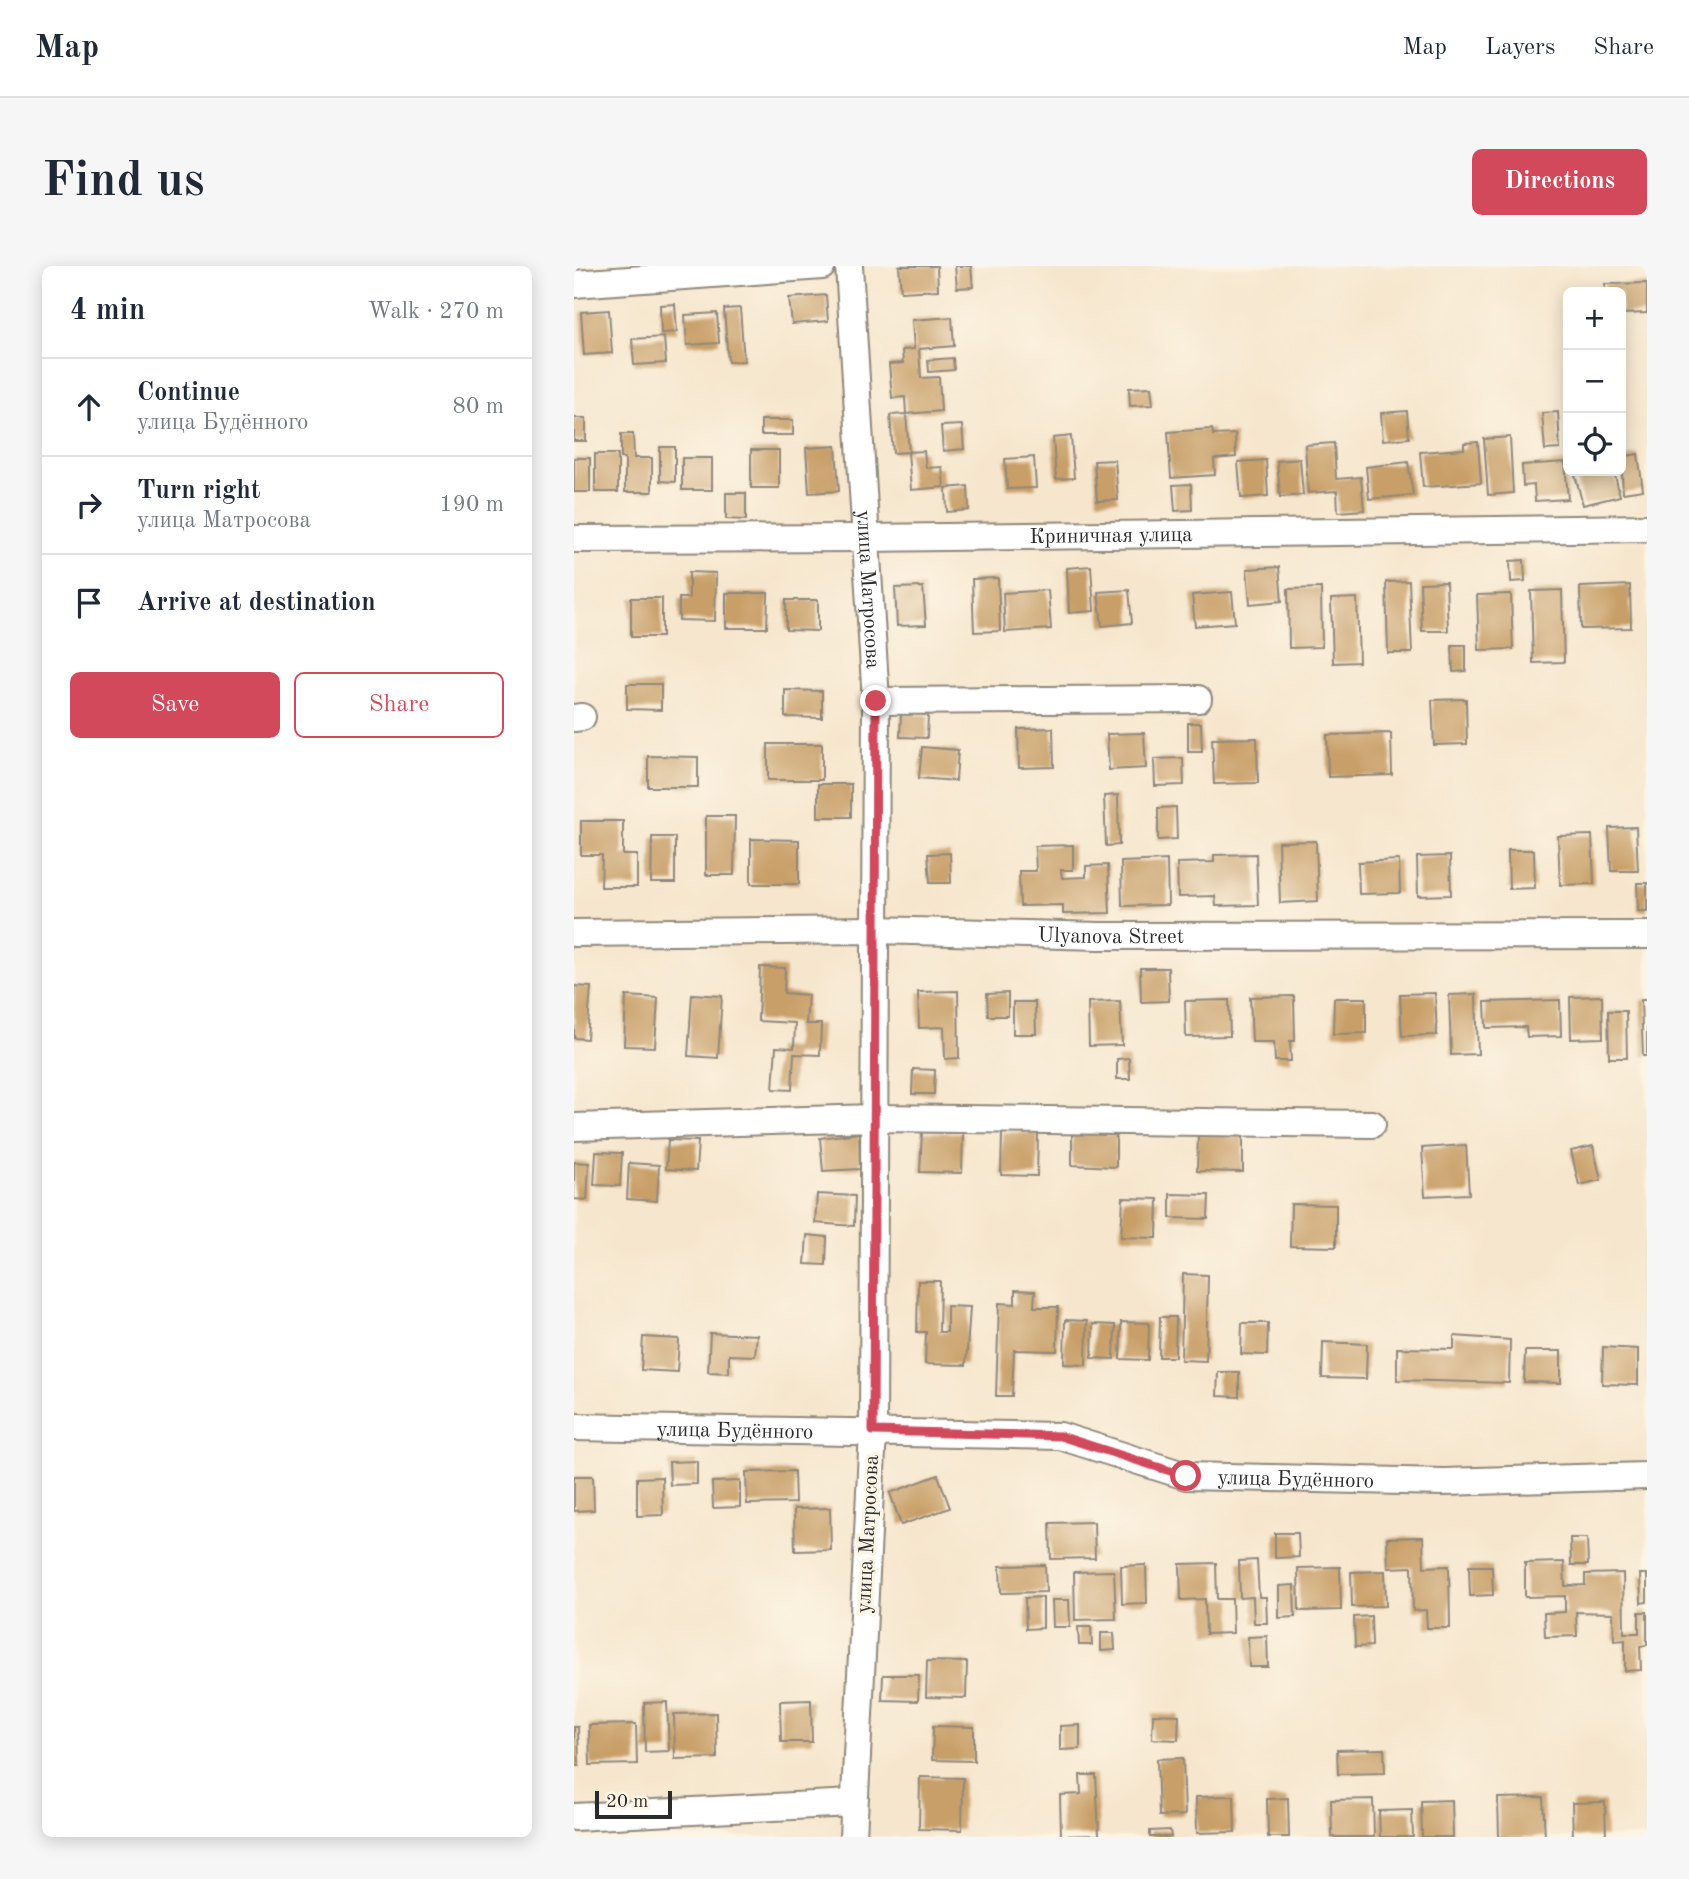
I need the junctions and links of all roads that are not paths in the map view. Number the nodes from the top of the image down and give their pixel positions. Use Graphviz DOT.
graph roads {
  1 [pos="822,266"];
  2 [pos="849,266"];
  3 [pos="574,284"];
  4 [pos="1647,528"];
  5 [pos="865,538"];
  6 [pos="574,539"];
  7 [pos="1198,699"];
  8 [pos="876,701"];
  9 [pos="876,930"];
  10 [pos="574,933"];
  11 [pos="1647,935"];
  12 [pos="875,1118"];
  13 [pos="1372,1124"];
  14 [pos="574,1127"];
  15 [pos="574,1427"];
  16 [pos="873,1431"];
  17 [pos="1647,1476"];
  18 [pos="853,1802"];
  19 [pos="574,1817"];
  20 [pos="853,1837"];
  1 -- 3 [label="street"];
  2 -- 5 [label="street, улица Матросова"];
  4 -- 5 [label="street, Криничная улица"];
  5 -- 6 [label="street, Криничная улица"];
  5 -- 8 [label="street, улица Матросова"];
  7 -- 8 [label="street"];
  8 -- 9 [label="street, улица Матросова"];
  9 -- 10 [label="street, Ulyanova Street"];
  9 -- 11 [label="street, Ulyanova Street"];
  9 -- 12 [label="street, улица Матросова"];
  12 -- 13 [label="street"];
  12 -- 14 [label="street"];
  12 -- 16 [label="street, улица Матросова"];
  15 -- 16 [label="street, улица Будённого"];
  16 -- 17 [label="street, улица Будённого"];
  16 -- 18 [label="street, улица Матросова"];
  18 -- 19 [label="street"];
  18 -- 20 [label="street, улица Матросова"];
}
